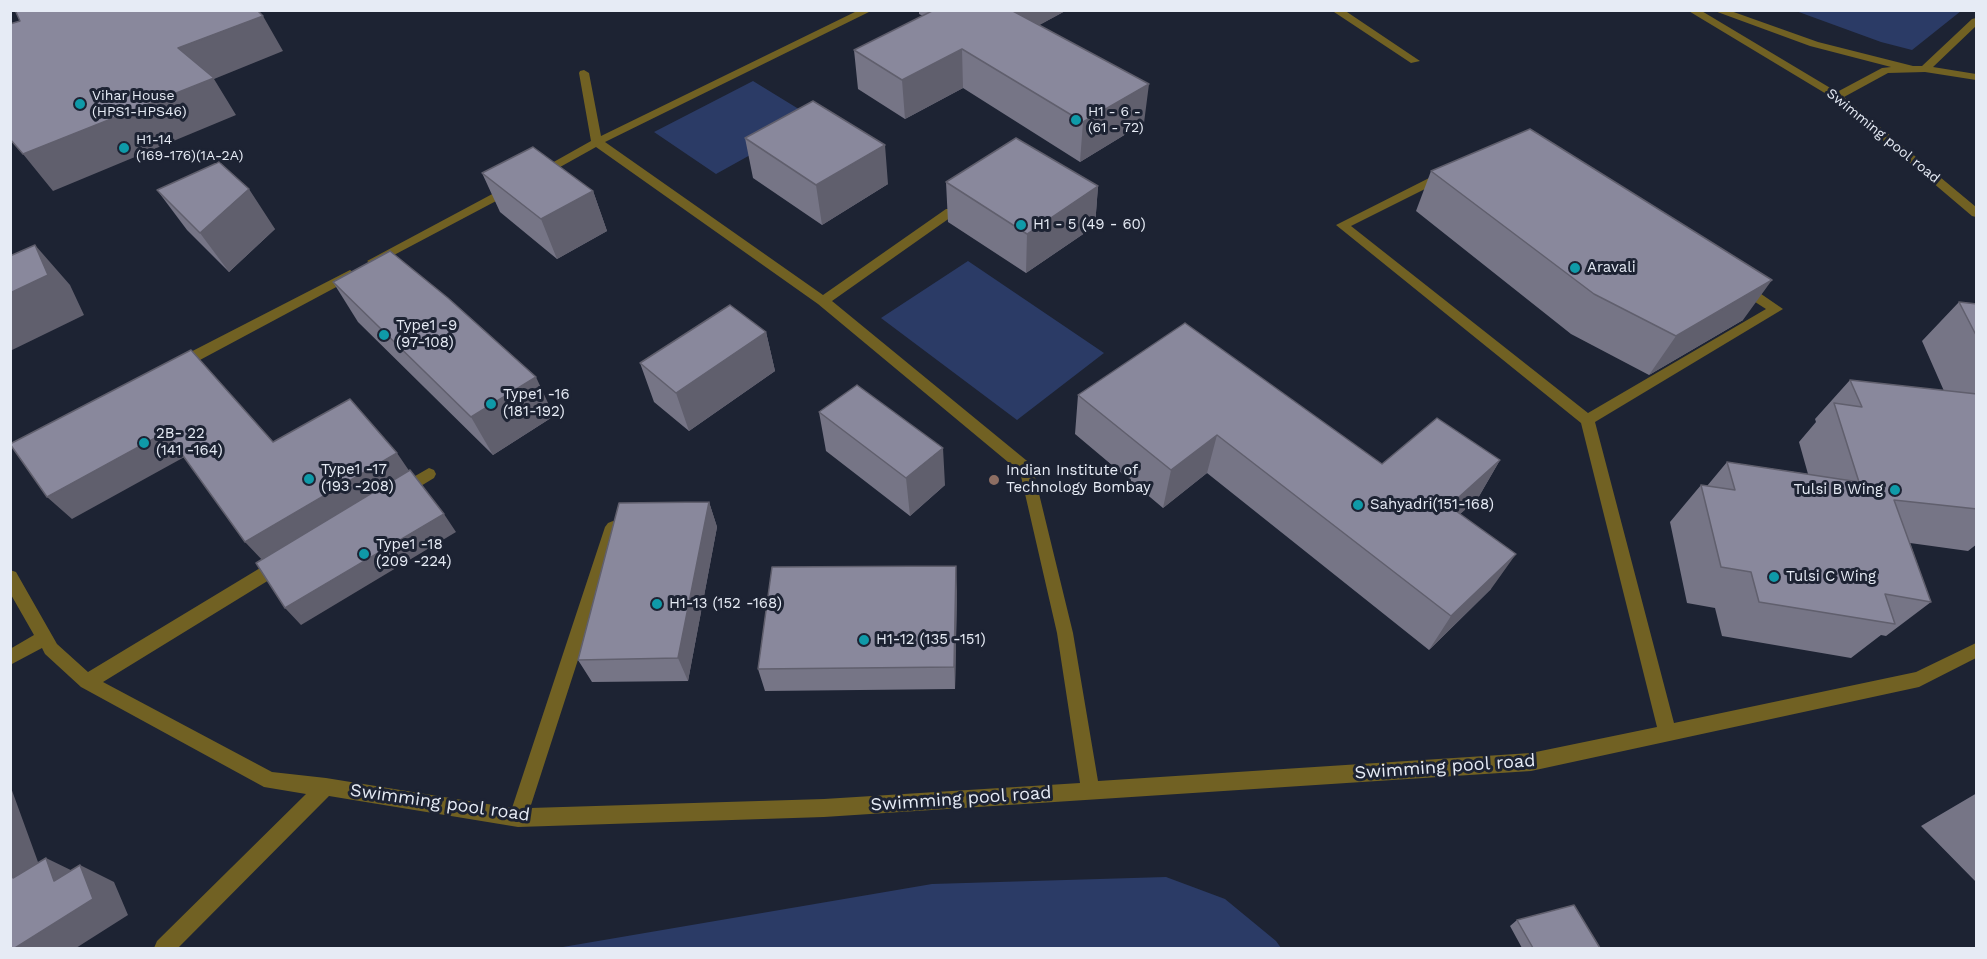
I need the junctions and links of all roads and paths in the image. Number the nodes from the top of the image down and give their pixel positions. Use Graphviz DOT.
graph roads {
  1 [pos="868,10"];
  2 [pos="1336,10"];
  3 [pos="1692,10"];
  4 [pos="1717,10"];
  5 [pos="1977,21"];
  6 [pos="1415,60"];
  7 [pos="1912,69"];
  8 [pos="1924,69"];
  9 [pos="584,73"];
  10 [pos="1977,77"];
  11 [pos="1837,96"];
  12 [pos="597,142"];
  13 [pos="1459,167"];
  14 [pos="950,213"];
  15 [pos="1977,213"];
  16 [pos="1727,278"];
  17 [pos="823,301"];
  18 [pos="168,370"];
  19 [pos="1587,420"];
  20 [pos="429,474"];
  21 [pos="389,498"];
  22 [pos="613,526"];
  23 [pos="298,553"];
  24 [pos="10,578"];
  25 [pos="44,638"];
  26 [pos="1977,650"];
  27 [pos="10,658"];
  28 [pos="87,682"];
  29 [pos="1668,734"];
  30 [pos="326,787"];
  31 [pos="1090,791"];
  32 [pos="518,818"];
  33 [pos="164,948"];
  1 -- 12 [label="lane"];
  2 -- 6 [label="lane"];
  3 -- 11 [label="lane, Swimming pool road"];
  4 -- 7 [label="lane"];
  5 -- 8 [label="lane"];
  7 -- 8 [label="lane"];
  7 -- 11 [label="lane"];
  8 -- 10 [label="lane"];
  9 -- 12 [label="lane"];
  11 -- 15 [label="lane, Swimming pool road"];
  12 -- 17 [label="lane"];
  12 -- 18 [label="lane"];
  13 -- 19 [label="lane"];
  14 -- 17 [label="lane"];
  16 -- 19 [label="lane"];
  17 -- 31 [label="lane"];
  19 -- 29 [label="lane"];
  20 -- 21 [label="lane"];
  22 -- 32 [label="lane"];
  23 -- 28 [label="lane"];
  24 -- 25 [label="lane, Swimming pool road"];
  25 -- 27 [label="lane"];
  25 -- 28 [label="lane, Swimming pool road"];
  26 -- 29 [label="lane, Swimming pool road"];
  28 -- 30 [label="lane, Swimming pool road"];
  29 -- 31 [label="lane, Swimming pool road"];
  30 -- 32 [label="lane, Swimming pool road"];
  30 -- 33 [label="lane"];
  31 -- 32 [label="lane, Swimming pool road"];
}
